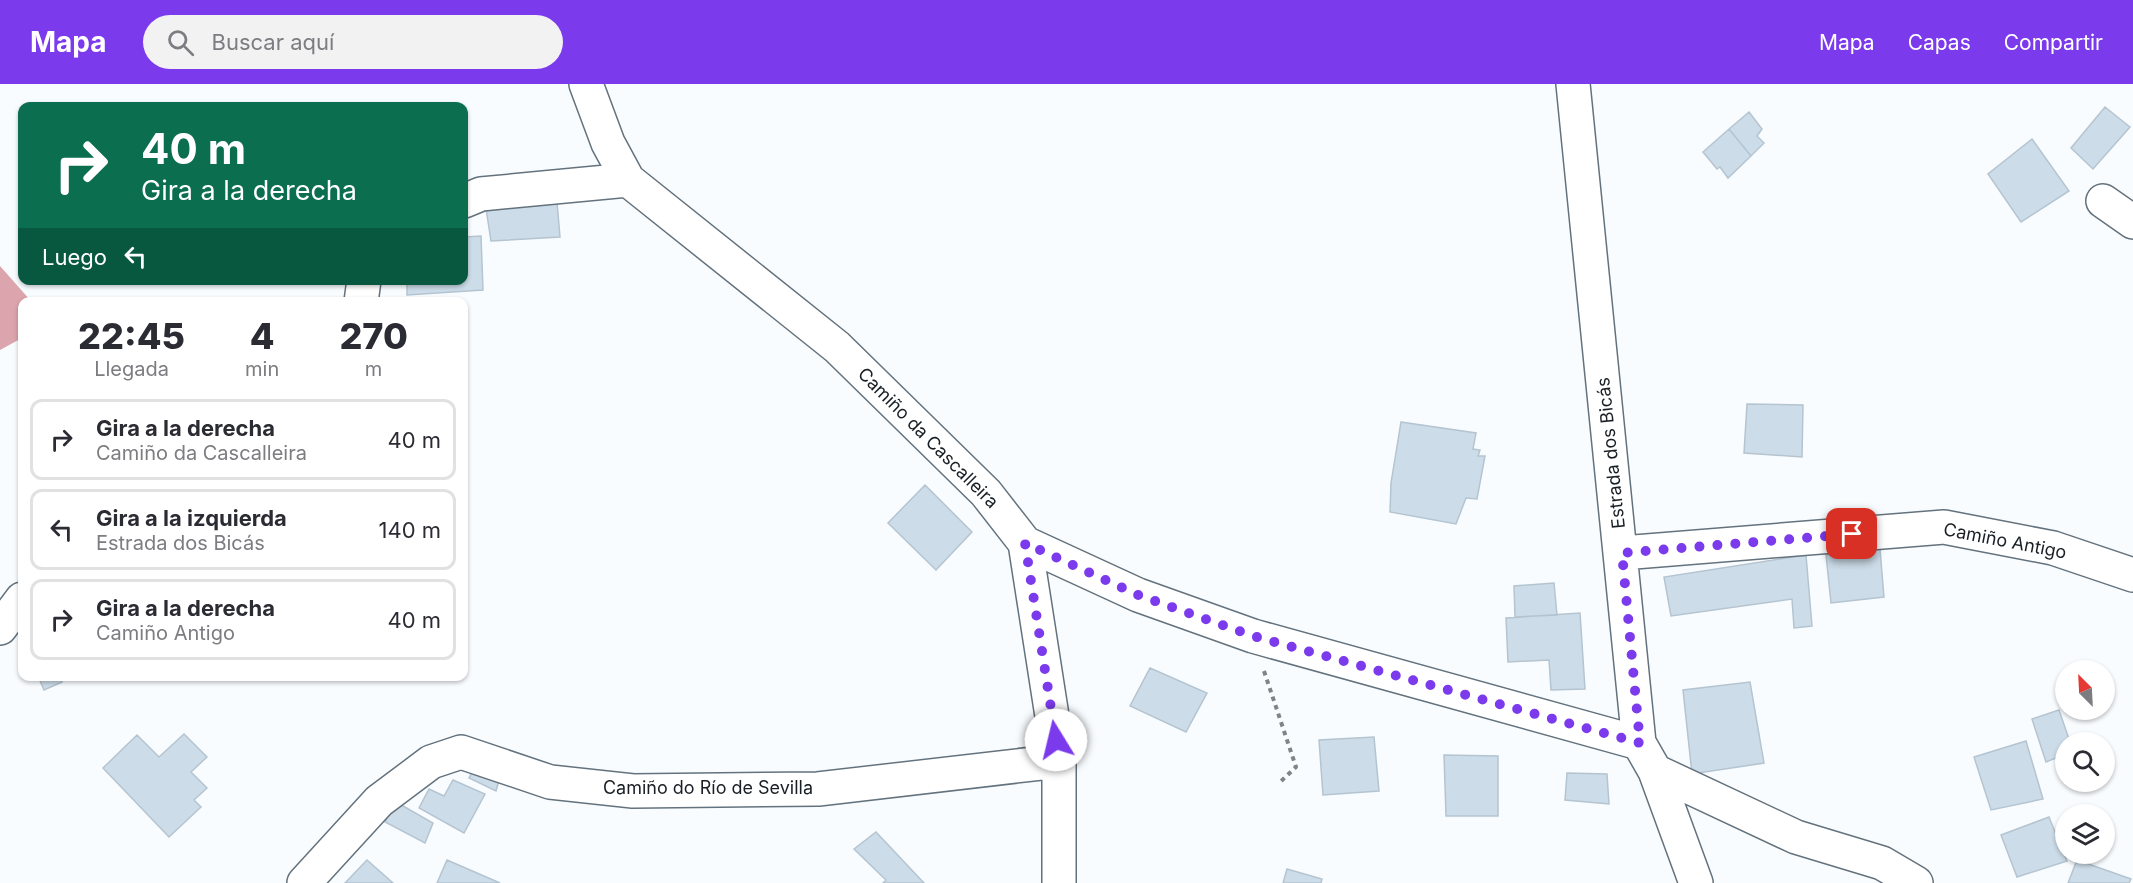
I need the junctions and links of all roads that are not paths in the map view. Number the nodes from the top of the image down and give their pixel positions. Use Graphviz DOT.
graph roads {
  1 [pos="586,84"];
  2 [pos="1573,84"];
  3 [pos="628,180"];
  4 [pos="468,199"];
  5 [pos="2103,201"];
  6 [pos="2133,222"];
  7 [pos="1025,543"];
  8 [pos="1622,553"];
  9 [pos="2133,575"];
  10 [pos="18,604"];
  11 [pos="0,628"];
  12 [pos="1640,743"];
  13 [pos="1059,762"];
  14 [pos="1655,771"];
  15 [pos="304,883"];
  16 [pos="1059,883"];
  17 [pos="1696,883"];
  18 [pos="1916,883"];
  1 -- 3 [label="street, Camiño da Cascalleira"];
  2 -- 8 [label="street, Estrada dos Bicás"];
  3 -- 4 [label="street"];
  3 -- 7 [label="street, Camiño da Cascalleira"];
  5 -- 6 [label="street"];
  7 -- 12 [label="street, Camiño da Cascalleira"];
  7 -- 13 [label="street"];
  8 -- 9 [label="street, Camiño Antigo"];
  8 -- 12 [label="street, Estrada dos Bicás"];
  10 -- 11 [label="street"];
  12 -- 14 [label="street, Estrada dos Bicás"];
  13 -- 15 [label="street, Camiño do Río de Sevilla"];
  13 -- 16 [label="street"];
  14 -- 17 [label="street, Estrada dos Bicás"];
  14 -- 18 [label="street"];
}
